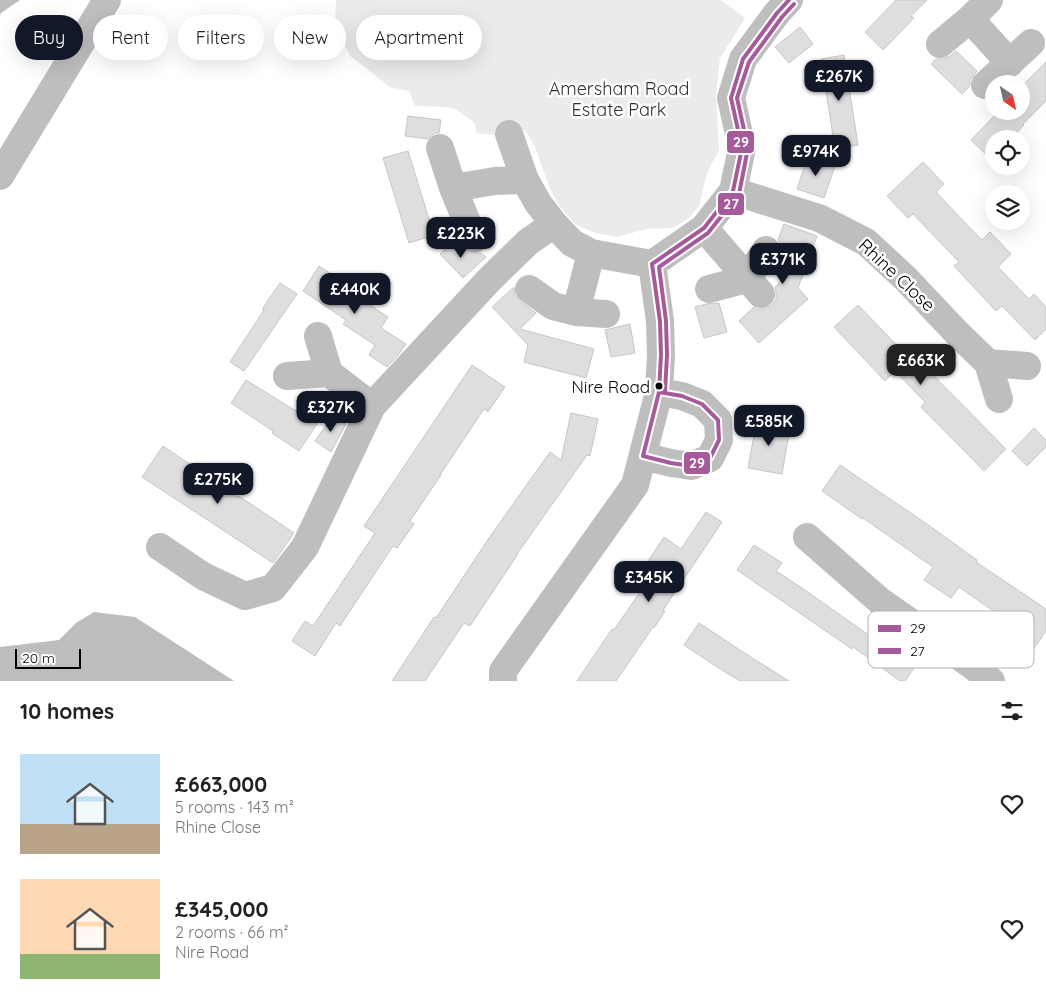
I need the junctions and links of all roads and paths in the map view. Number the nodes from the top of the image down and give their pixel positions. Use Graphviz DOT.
graph roads {
  1 [pos="107,0"];
  2 [pos="789,0"];
  3 [pos="989,0"];
  4 [pos="970,19"];
  5 [pos="1032,43"];
  6 [pos="940,44"];
  7 [pos="1010,63"];
  8 [pos="996,75"];
  9 [pos="509,134"];
  10 [pos="440,148"];
  11 [pos="0,176"];
  12 [pos="525,180"];
  13 [pos="453,188"];
  14 [pos="734,191"];
  15 [pos="554,224"];
  16 [pos="704,228"];
  17 [pos="474,239"];
  18 [pos="766,250"];
  19 [pos="591,253"];
  20 [pos="652,264"];
  21 [pos="754,286"];
  22 [pos="529,288"];
  23 [pos="709,289"];
  24 [pos="576,312"];
  25 [pos="606,314"];
  26 [pos="318,336"];
  27 [pos="988,363"];
  28 [pos="1027,366"];
  29 [pos="329,373"];
  30 [pos="287,376"];
  31 [pos="659,392"];
  32 [pos="999,399"];
  33 [pos="372,406"];
  34 [pos="643,456"];
  35 [pos="808,537"];
  36 [pos="160,547"];
  37 [pos="894,611"];
  38 [pos="975,668"];
  39 [pos="503,681"];
  40 [pos="991,681"];
  1 -- 11 [label="street"];
  2 -- 14 [label="street"];
  3 -- 4 [label="street"];
  4 -- 6 [label="street"];
  4 -- 7 [label="street"];
  5 -- 7 [label="street"];
  7 -- 8 [label="street"];
  9 -- 12 [label="street"];
  10 -- 13 [label="street"];
  12 -- 13 [label="street"];
  12 -- 15 [label="street"];
  13 -- 17 [label="street"];
  14 -- 16 [label="street"];
  14 -- 27 [label="street, Rhine Close"];
  15 -- 19 [label="street"];
  15 -- 33 [label="street"];
  16 -- 20 [label="street"];
  16 -- 21 [label="street"];
  18 -- 21 [label="street"];
  19 -- 20 [label="street"];
  19 -- 24 [label="street"];
  20 -- 31 [label="street"];
  21 -- 23 [label="street"];
  22 -- 24 [label="street"];
  24 -- 25 [label="street"];
  26 -- 29 [label="street"];
  27 -- 28 [label="street"];
  27 -- 32 [label="street, Rhine Close"];
  29 -- 30 [label="street"];
  29 -- 33 [label="street"];
  31 -- 34 [label="street"];
  31 -- 34 [label="street"];
  33 -- 36 [label="street"];
  34 -- 39 [label="street"];
  35 -- 37 [label="street"];
  38 -- 40 [label="street"];
}
